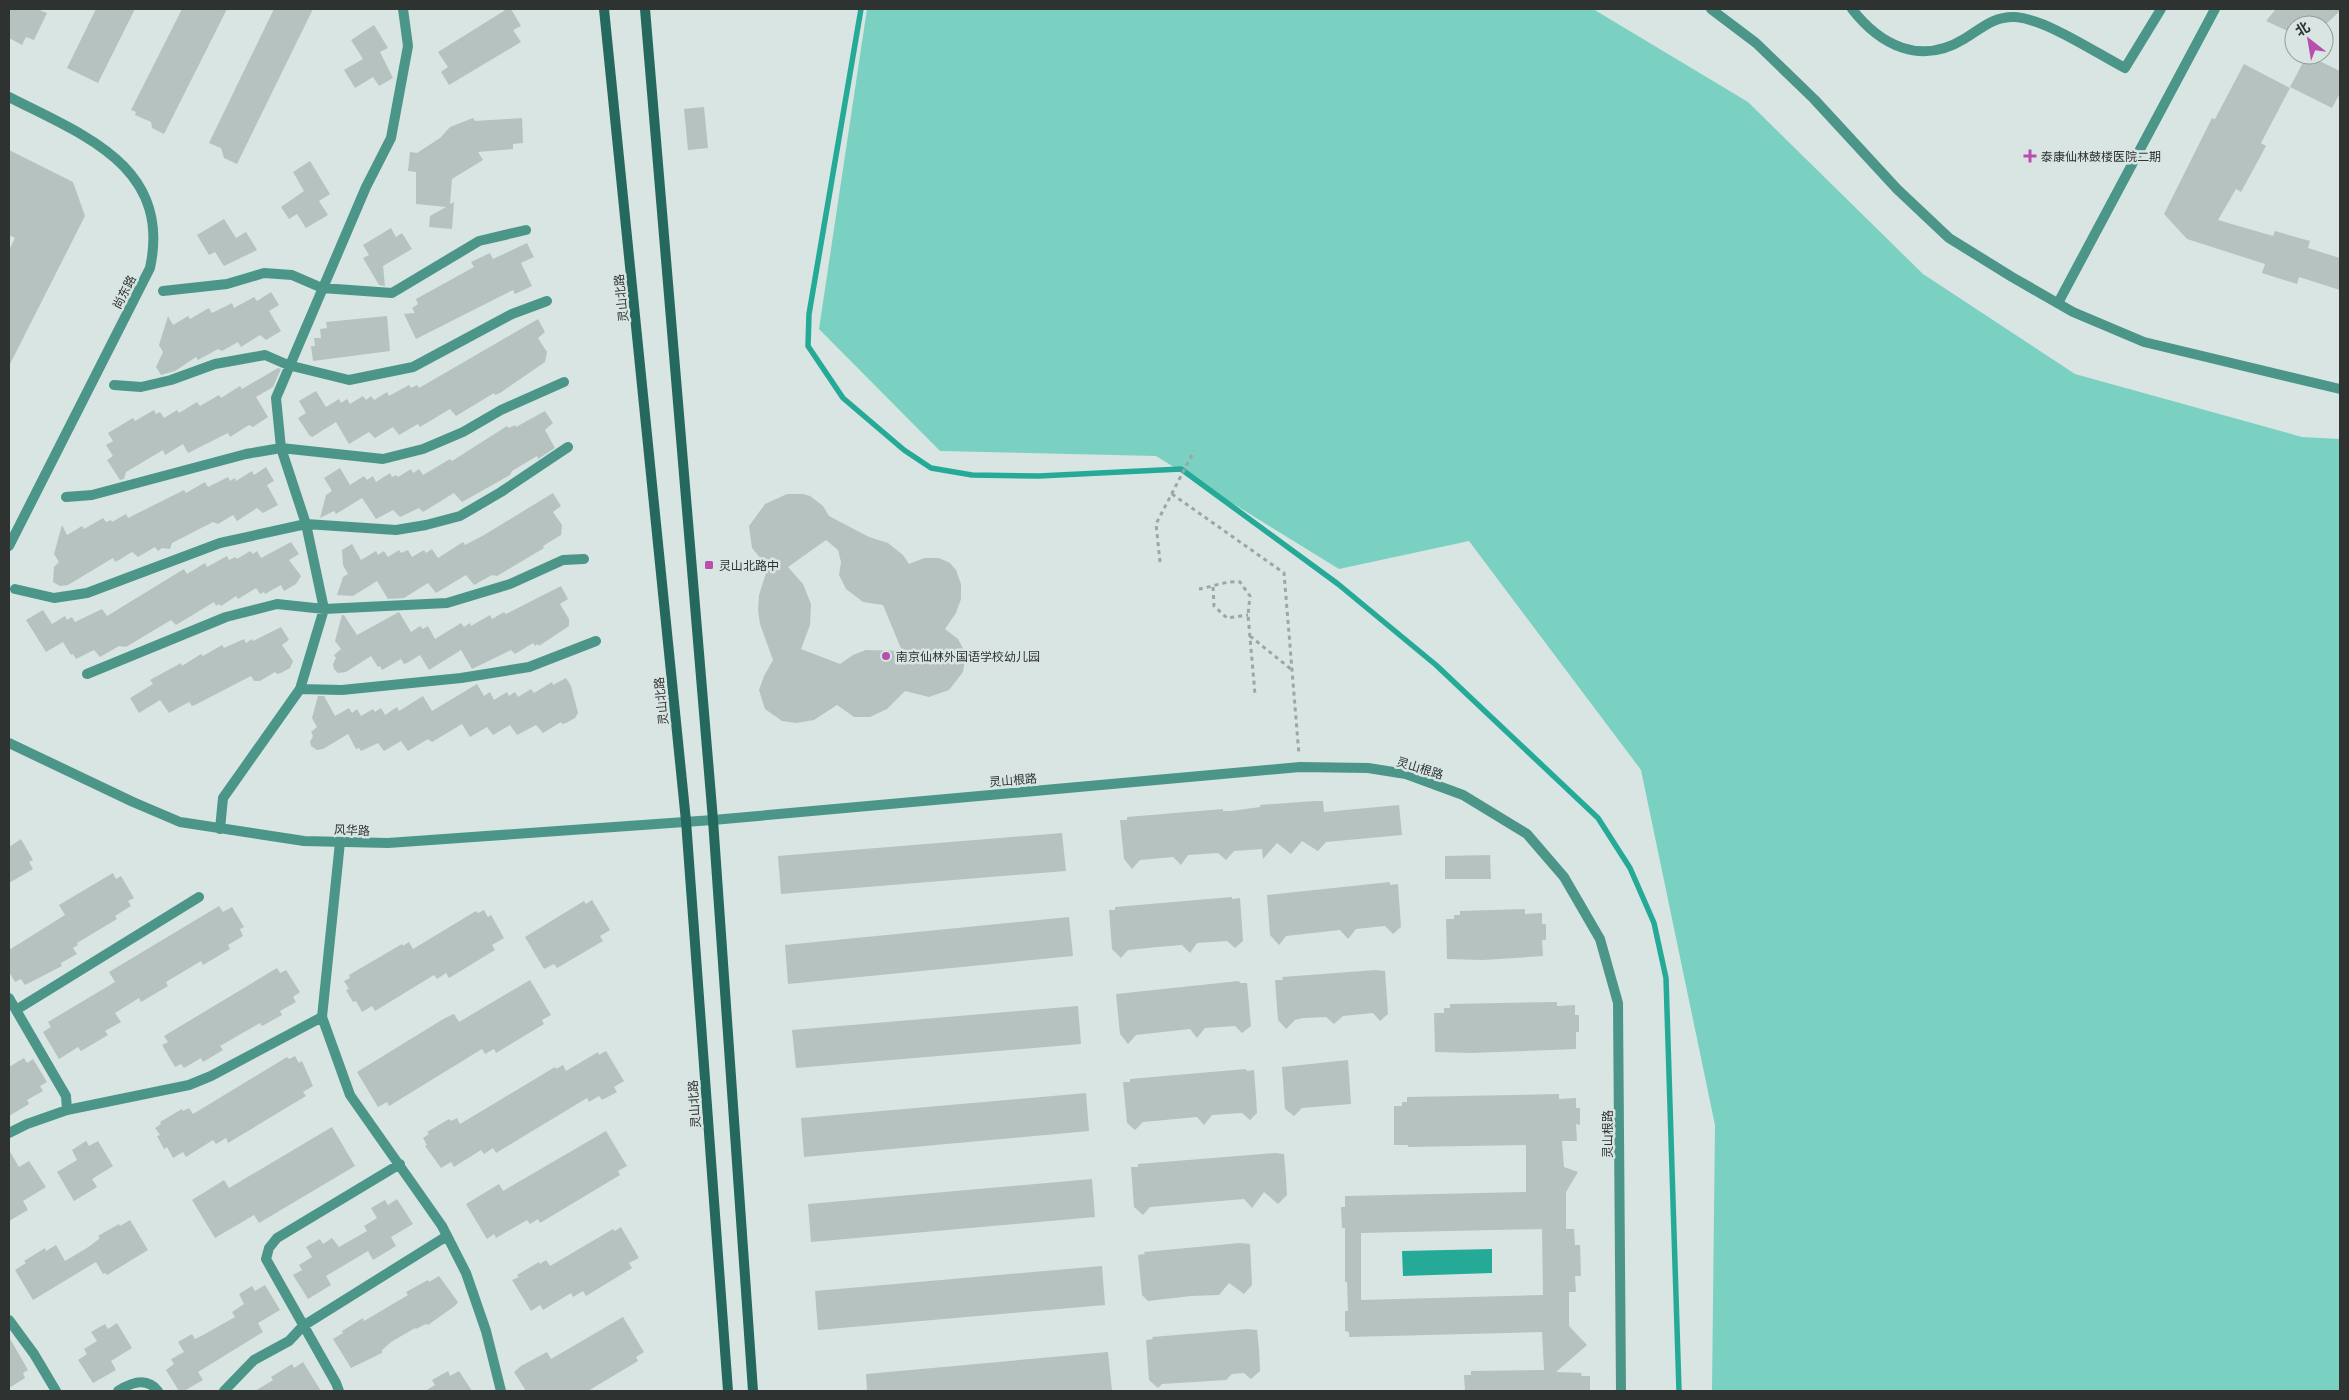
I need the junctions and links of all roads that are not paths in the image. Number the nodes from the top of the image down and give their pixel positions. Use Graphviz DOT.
graph roads {
  1 [pos="403,9"];
  2 [pos="604,9"];
  3 [pos="645,9"];
  4 [pos="1711,9"];
  5 [pos="1852,9"];
  6 [pos="2161,9"];
  7 [pos="2215,9"];
  8 [pos="9,97"];
  9 [pos="526,230"];
  10 [pos="322,288"];
  11 [pos="163,291"];
  12 [pos="546,302"];
  13 [pos="2058,303"];
  14 [pos="288,365"];
  15 [pos="564,382"];
  16 [pos="114,385"];
  17 [pos="2340,389"];
  18 [pos="568,447"];
  19 [pos="281,448"];
  20 [pos="66,497"];
  21 [pos="306,524"];
  22 [pos="9,546"];
  23 [pos="584,559"];
  24 [pos="14,589"];
  25 [pos="324,609"];
  26 [pos="596,641"];
  27 [pos="87,674"];
  28 [pos="300,689"];
  29 [pos="9,743"];
  30 [pos="713,820"];
  31 [pos="686,821"];
  32 [pos="220,829"];
  33 [pos="340,842"];
  34 [pos="200,897"];
  35 [pos="9,998"];
  36 [pos="16,1010"];
  37 [pos="322,1017"];
  38 [pos="67,1110"];
  39 [pos="9,1133"];
  40 [pos="400,1164"];
  41 [pos="447,1236"];
  42 [pos="9,1320"];
  43 [pos="303,1326"];
  44 [pos="53,1391"];
  45 [pos="118,1391"];
  46 [pos="158,1391"];
  47 [pos="224,1391"];
  48 [pos="339,1391"];
  49 [pos="501,1391"];
  50 [pos="728,1391"];
  51 [pos="753,1391"];
  52 [pos="1621,1391"];
  1 -- 10 [label="street"];
  2 -- 31 [label="main road, 灵山北路"];
  3 -- 30 [label="main road"];
  4 -- 13 [label="street"];
  5 -- 6 [label="street"];
  7 -- 13 [label="street"];
  8 -- 22 [label="street, 尚东路"];
  9 -- 10 [label="street"];
  10 -- 11 [label="street"];
  10 -- 14 [label="street"];
  12 -- 14 [label="street"];
  13 -- 17 [label="street"];
  14 -- 16 [label="street"];
  14 -- 19 [label="street"];
  15 -- 19 [label="street"];
  18 -- 21 [label="street"];
  19 -- 20 [label="street"];
  19 -- 21 [label="street"];
  21 -- 24 [label="street"];
  21 -- 25 [label="street"];
  23 -- 25 [label="street"];
  25 -- 27 [label="street"];
  25 -- 28 [label="street"];
  26 -- 28 [label="street"];
  28 -- 32 [label="street"];
  29 -- 32 [label="street, 风华路"];
  30 -- 31 [label="street, 风华路"];
  30 -- 51 [label="main road"];
  30 -- 52 [label="street, 灵山根路"];
  31 -- 33 [label="street, 风华路"];
  31 -- 50 [label="main road, 灵山北路"];
  32 -- 33 [label="street, 风华路"];
  33 -- 37 [label="street"];
  34 -- 36 [label="street"];
  35 -- 36 [label="street"];
  36 -- 38 [label="street"];
  37 -- 38 [label="street"];
  37 -- 40 [label="street"];
  38 -- 39 [label="street"];
  40 -- 41 [label="street"];
  40 -- 43 [label="street"];
  41 -- 43 [label="street"];
  41 -- 49 [label="street"];
  42 -- 44 [label="street"];
  43 -- 47 [label="street"];
  43 -- 48 [label="street"];
  45 -- 46 [label="street"];
}
